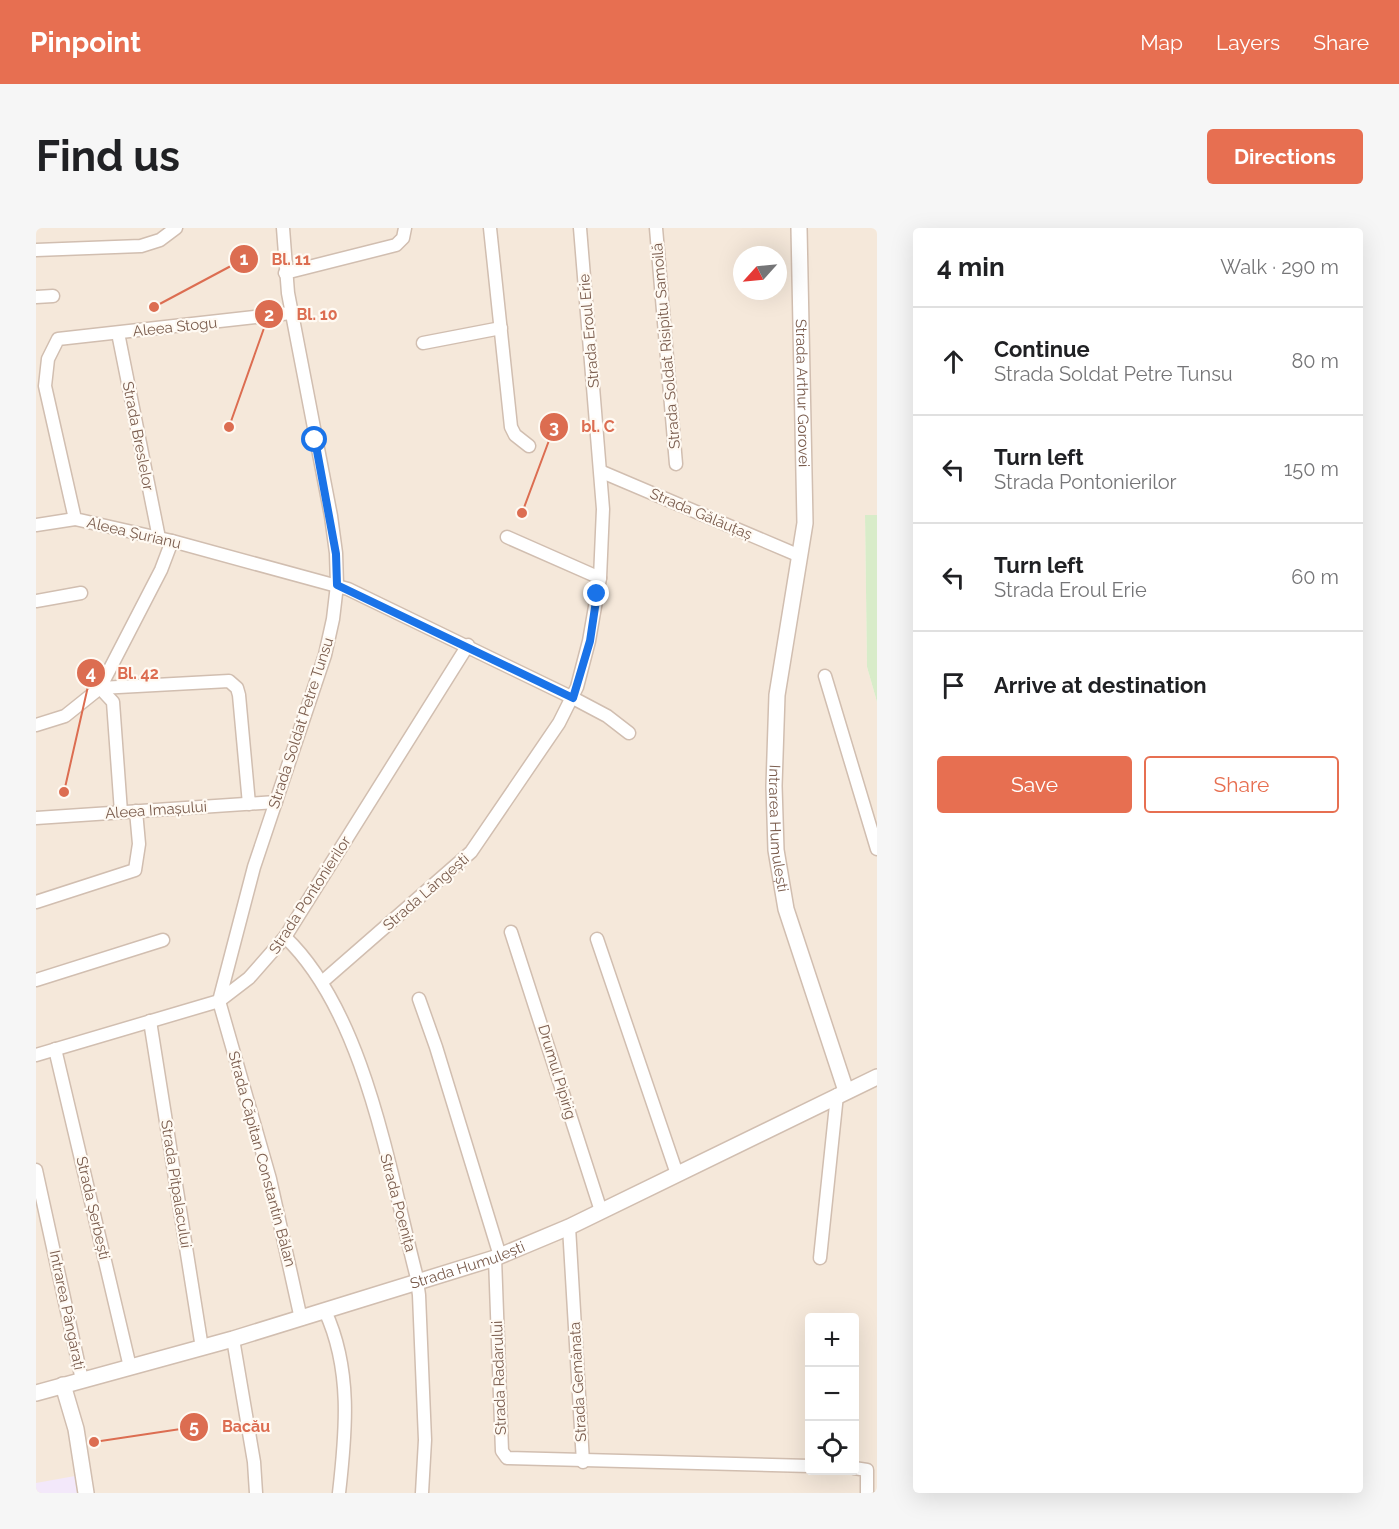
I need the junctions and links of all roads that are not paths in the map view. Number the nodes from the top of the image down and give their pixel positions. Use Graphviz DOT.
graph roads {
  1 [pos="176,228"];
  2 [pos="283,228"];
  3 [pos="405,228"];
  4 [pos="490,228"];
  5 [pos="580,228"];
  6 [pos="656,228"];
  7 [pos="799,228"];
  8 [pos="36,250"];
  9 [pos="285,273"];
  10 [pos="53,296"];
  11 [pos="36,297"];
  12 [pos="291,313"];
  13 [pos="501,328"];
  14 [pos="118,333"];
  15 [pos="58,339"];
  16 [pos="423,343"];
  17 [pos="530,446"];
  18 [pos="676,464"];
  19 [pos="602,472"];
  20 [pos="75,519"];
  21 [pos="36,525"];
  22 [pos="507,537"];
  23 [pos="165,540"];
  24 [pos="800,556"];
  25 [pos="600,578"];
  26 [pos="337,585"];
  27 [pos="81,593"];
  28 [pos="36,601"];
  29 [pos="468,645"];
  30 [pos="825,676"];
  31 [pos="100,688"];
  32 [pos="573,698"];
  33 [pos="36,725"];
  34 [pos="629,733"];
  35 [pos="276,802"];
  36 [pos="249,804"];
  37 [pos="136,811"];
  38 [pos="121,812"];
  39 [pos="36,818"];
  40 [pos="877,849"];
  41 [pos="36,902"];
  42 [pos="511,932"];
  43 [pos="285,938"];
  44 [pos="597,939"];
  45 [pos="163,940"];
  46 [pos="36,980"];
  47 [pos="322,982"];
  48 [pos="418,999"];
  49 [pos="219,1000"];
  50 [pos="150,1021"];
  51 [pos="55,1049"];
  52 [pos="36,1054"];
  53 [pos="877,1077"];
  54 [pos="841,1093"];
  55 [pos="36,1170"];
  56 [pos="677,1174"];
  57 [pos="601,1211"];
  58 [pos="569,1227"];
  59 [pos="498,1257"];
  60 [pos="820,1258"];
  61 [pos="418,1283"];
  62 [pos="325,1311"];
  63 [pos="302,1319"];
  64 [pos="233,1339"];
  65 [pos="202,1347"];
  66 [pos="130,1367"];
  67 [pos="82,1380"];
  68 [pos="63,1385"];
  69 [pos="36,1393"];
  70 [pos="583,1462"];
  71 [pos="805,1466"];
  72 [pos="859,1469"];
  73 [pos="86,1493"];
  74 [pos="256,1493"];
  75 [pos="339,1493"];
  76 [pos="422,1493"];
  77 [pos="867,1493"];
  1 -- 8 [label="street"];
  2 -- 9 [label="street, Strada Soldat Petre Tunsu"];
  3 -- 9 [label="street"];
  4 -- 13 [label="street"];
  5 -- 19 [label="street, Strada Eroul Erie"];
  6 -- 18 [label="street, Strada Soldat Risipitu Samoilă"];
  7 -- 24 [label="street, Strada Arthur Gorovei"];
  9 -- 12 [label="street, Strada Soldat Petre Tunsu"];
  10 -- 11 [label="street"];
  12 -- 14 [label="street, Aleea Stogu"];
  12 -- 26 [label="street, Strada Soldat Petre Tunsu"];
  13 -- 16 [label="street"];
  13 -- 17 [label="street"];
  14 -- 15 [label="street, Aleea Stogu"];
  14 -- 23 [label="street, Strada Breslelor"];
  15 -- 20 [label="street, Aleea Șurianu"];
  19 -- 24 [label="street, Strada Gălăuțaș"];
  19 -- 25 [label="street, Strada Eroul Erie"];
  20 -- 21 [label="street"];
  20 -- 23 [label="street, Aleea Șurianu"];
  22 -- 25 [label="street"];
  23 -- 26 [label="street, Aleea Șurianu"];
  23 -- 31 [label="street"];
  24 -- 54 [label="street, Intrarea Humulești"];
  25 -- 32 [label="street, Strada Eroul Erie"];
  26 -- 29 [label="street"];
  26 -- 35 [label="street, Strada Soldat Petre Tunsu"];
  27 -- 28 [label="street"];
  29 -- 32 [label="street"];
  29 -- 43 [label="street, Strada Pontonierilor"];
  30 -- 40 [label="street"];
  31 -- 33 [label="street"];
  31 -- 36 [label="street"];
  31 -- 38 [label="street"];
  32 -- 34 [label="street"];
  32 -- 47 [label="street, Strada Lăngești"];
  35 -- 36 [label="street, Aleea Imașului"];
  35 -- 49 [label="street, Strada Soldat Petre Tunsu"];
  36 -- 37 [label="street, Aleea Imașului"];
  37 -- 38 [label="street, Aleea Imașului"];
  37 -- 41 [label="street"];
  38 -- 39 [label="street, Aleea Imașului"];
  42 -- 57 [label="street, Drumul Pipirig"];
  43 -- 47 [label="street, Strada Poenița"];
  43 -- 49 [label="street, Strada Pontonierilor"];
  44 -- 56 [label="street"];
  45 -- 46 [label="street"];
  47 -- 61 [label="street, Strada Poenița"];
  48 -- 59 [label="street"];
  49 -- 50 [label="street, Strada Pontonierilor"];
  49 -- 63 [label="street, Strada Căpitan Constantin Bălan"];
  50 -- 51 [label="street, Strada Pontonierilor"];
  50 -- 65 [label="street, Strada Pitpalacului"];
  51 -- 52 [label="street, Strada Pontonierilor"];
  51 -- 66 [label="street, Strada Șerbești"];
  53 -- 54 [label="street, Strada Humulești"];
  54 -- 56 [label="street, Strada Humulești"];
  54 -- 60 [label="street"];
  55 -- 67 [label="street, Intrarea Pângărați"];
  56 -- 57 [label="street, Strada Humulești"];
  57 -- 58 [label="street, Strada Humulești"];
  58 -- 59 [label="street, Strada Humulești"];
  58 -- 70 [label="street, Strada Gemănata"];
  59 -- 61 [label="street, Strada Humulești"];
  59 -- 70 [label="street, Strada Radarului"];
  61 -- 62 [label="street, Strada Humulești"];
  61 -- 76 [label="street, Strada Poenița"];
  62 -- 63 [label="street, Strada Humulești"];
  62 -- 75 [label="street"];
  63 -- 64 [label="street, Strada Humulești"];
  64 -- 65 [label="street, Strada Humulești"];
  64 -- 74 [label="street"];
  65 -- 66 [label="street, Strada Humulești"];
  66 -- 67 [label="street, Strada Humulești"];
  67 -- 68 [label="street, Strada Humulești"];
  68 -- 69 [label="street, Strada Humulești"];
  68 -- 73 [label="street"];
  70 -- 71 [label="street, Strada Gemănata"];
  72 -- 77 [label="street"];
}
